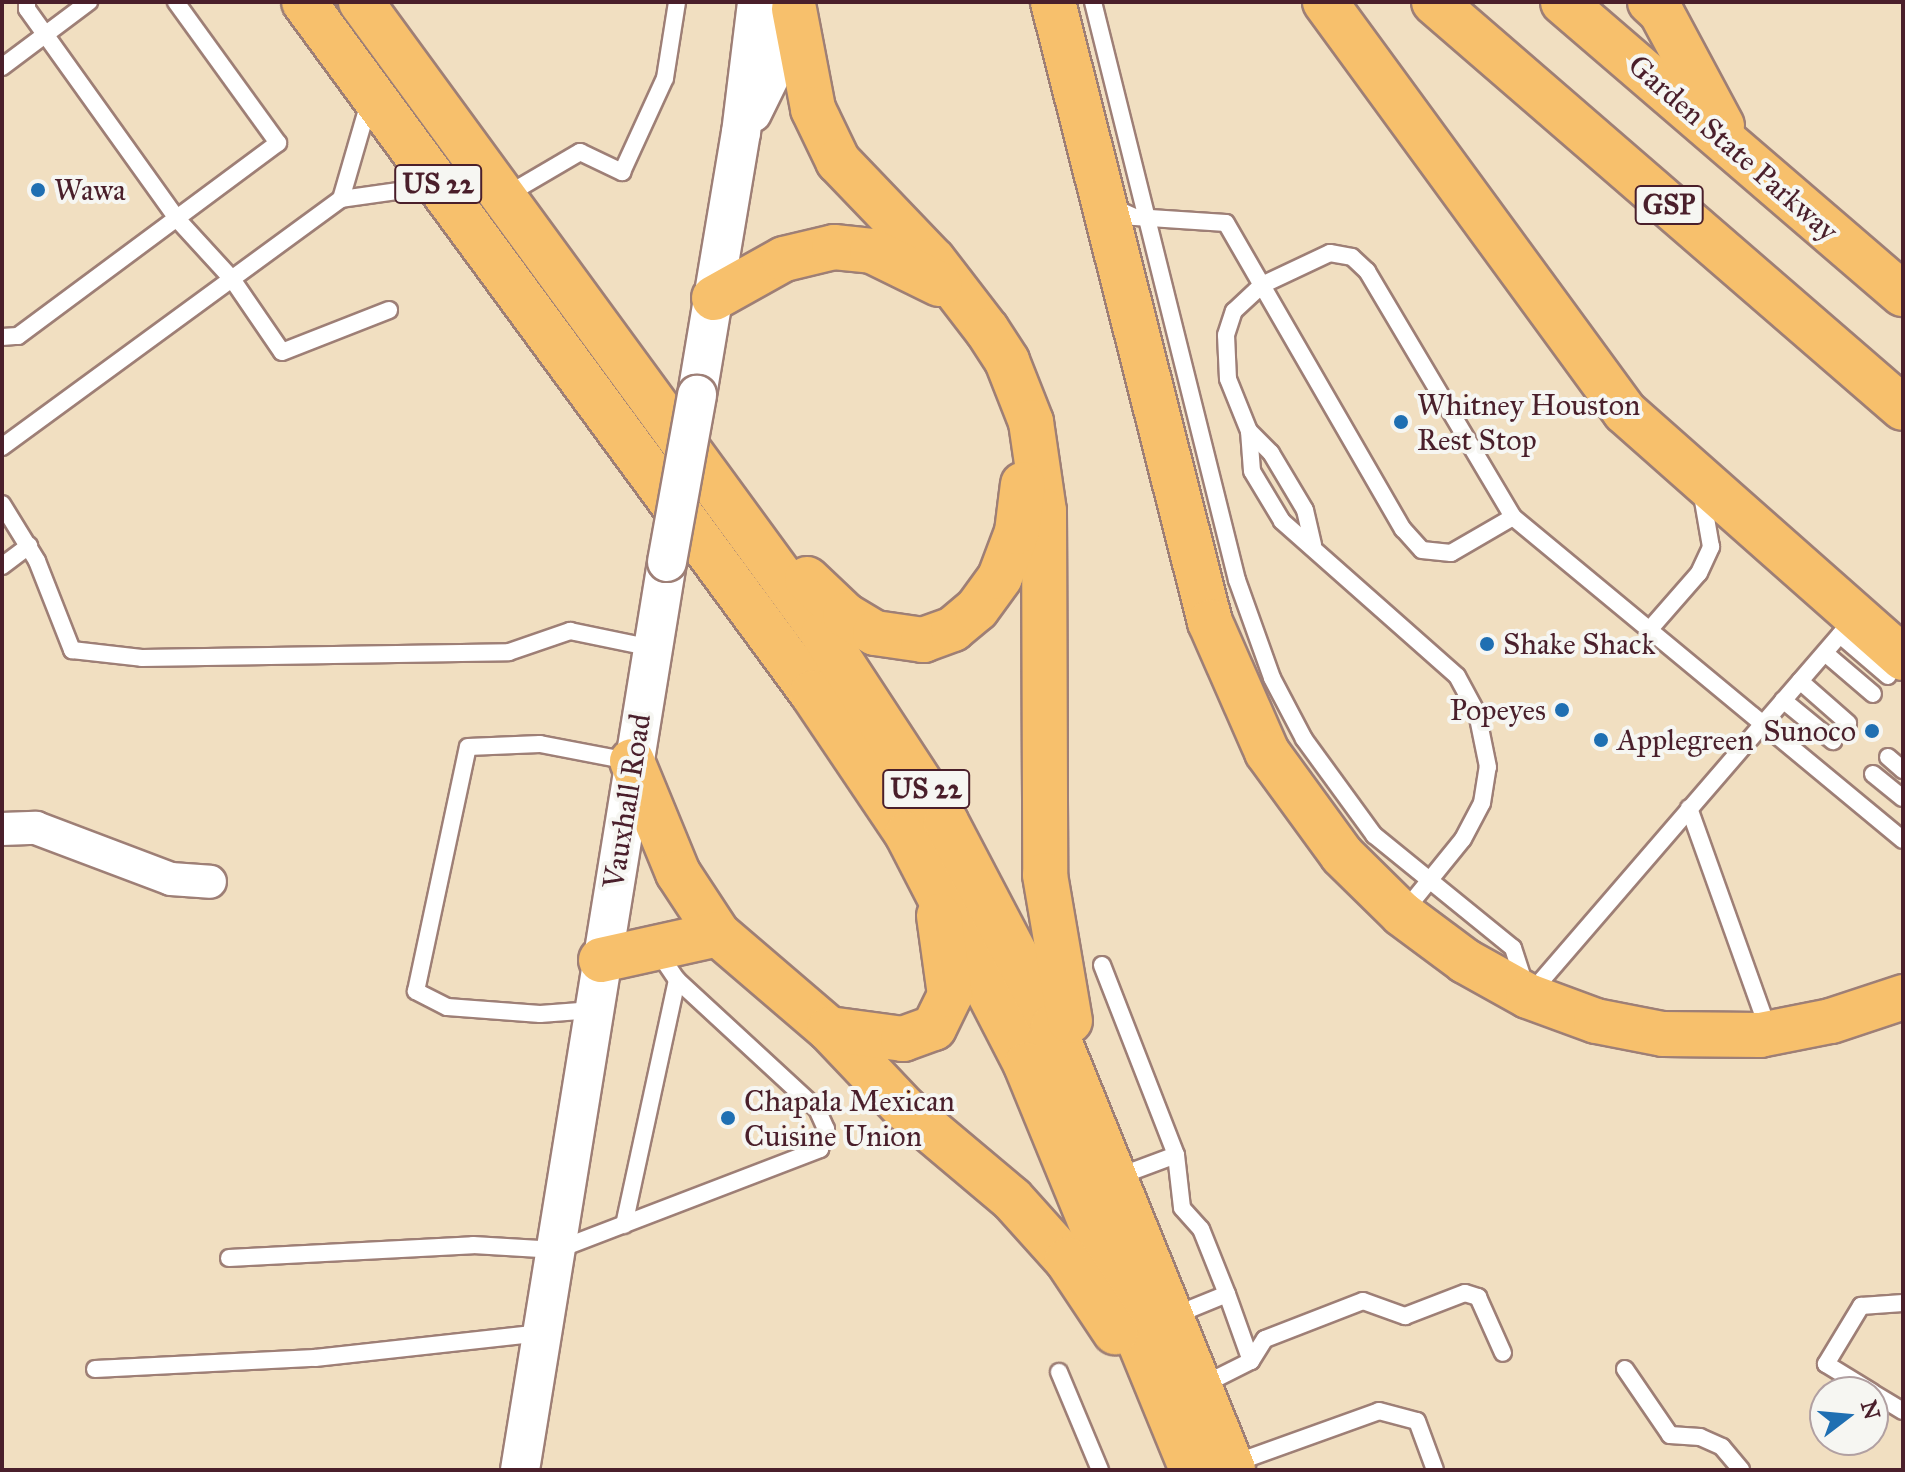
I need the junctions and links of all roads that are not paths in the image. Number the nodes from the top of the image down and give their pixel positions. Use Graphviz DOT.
graph roads {
  1 [pos="27,2"];
  2 [pos="89,2"];
  3 [pos="176,2"];
  4 [pos="304,2"];
  5 [pos="361,2"];
  6 [pos="389,2"];
  7 [pos="677,2"];
  8 [pos="1053,2"];
  9 [pos="1093,2"];
  10 [pos="1325,2"];
  11 [pos="1434,2"];
  12 [pos="1563,2"];
  13 [pos="1650,2"];
  14 [pos="782,4"];
  15 [pos="46,35"];
  16 [pos="2,67"];
  17 [pos="371,94"];
  18 [pos="440,109"];
  19 [pos="1735,149"];
  20 [pos="439,185"];
  21 [pos="504,196"];
  22 [pos="341,199"];
  23 [pos="1103,200"];
  24 [pos="1146,217"];
  25 [pos="178,220"];
  26 [pos="232,279"];
  27 [pos="1262,285"];
  28 [pos="1903,294"];
  29 [pos="714,298"];
  30 [pos="964,303"];
  31 [pos="389,310"];
  32 [pos="2,337"];
  33 [pos="1022,398"];
  34 [pos="1903,408"];
  35 [pos="1249,431"];
  36 [pos="2,447"];
  37 [pos="1699,481"];
  38 [pos="717,487"];
  39 [pos="2,504"];
  40 [pos="1513,517"];
  41 [pos="1313,545"];
  42 [pos="29,546"];
  43 [pos="2,566"];
  44 [pos="1847,626"];
  45 [pos="1650,629"];
  46 [pos="652,648"];
  47 [pos="1825,653"];
  48 [pos="1895,667"];
  49 [pos="1800,681"];
  50 [pos="1873,694"];
  51 [pos="1783,700"];
  52 [pos="1763,723"];
  53 [pos="1848,723"];
  54 [pos="1833,741"];
  55 [pos="1888,757"];
  56 [pos="632,761"];
  57 [pos="1903,770"];
  58 [pos="1873,774"];
  59 [pos="1903,798"];
  60 [pos="1689,808"];
  61 [pos="2,829"];
  62 [pos="1903,840"];
  63 [pos="931,875"];
  64 [pos="210,882"];
  65 [pos="1415,899"];
  66 [pos="718,934"];
  67 [pos="601,960"];
  68 [pos="665,963"];
  69 [pos="1102,965"];
  70 [pos="1528,996"];
  71 [pos="1903,997"];
  72 [pos="593,1010"];
  73 [pos="829,1029"];
  74 [pos="1769,1033"];
  75 [pos="1092,1117"];
  76 [pos="1176,1155"];
  77 [pos="1115,1178"];
  78 [pos="624,1225"];
  79 [pos="557,1250"];
  80 [pos="229,1258"];
  81 [pos="1227,1294"];
  82 [pos="1903,1303"];
  83 [pos="1171,1317"];
  84 [pos="544,1332"];
  85 [pos="1503,1353"];
  86 [pos="1251,1361"];
  87 [pos="95,1369"];
  88 [pos="1625,1369"];
  89 [pos="1059,1372"];
  90 [pos="1846,1376"];
  91 [pos="1184,1398"];
  92 [pos="1218,1468"];
  93 [pos="520,1470"];
  94 [pos="1100,1470"];
  95 [pos="1435,1470"];
  96 [pos="1741,1470"];
  1 -- 15 [label="lane"];
  2 -- 15 [label="lane"];
  3 -- 25 [label="lane"];
  4 -- 17 [label="highway, US 22"];
  5 -- 18 [label="highway, US 22"];
  6 -- 18 [label="highway"];
  7 -- 21 [label="lane"];
  8 -- 23 [label="highway"];
  9 -- 24 [label="lane"];
  10 -- 37 [label="highway"];
  11 -- 34 [label="highway, GSP"];
  12 -- 19 [label="highway, Garden State Parkway / GSP"];
  13 -- 19 [label="highway"];
  14 -- 29 [label="street, Vauxhall Road"];
  14 -- 30 [label="highway"];
  15 -- 16 [label="lane"];
  15 -- 25 [label="lane"];
  17 -- 20 [label="highway, US 22"];
  17 -- 22 [label="lane"];
  18 -- 21 [label="highway, US 22"];
  19 -- 28 [label="highway, Garden State Parkway / GSP"];
  20 -- 22 [label="lane"];
  20 -- 63 [label="highway, US 22"];
  21 -- 38 [label="highway, US 22"];
  22 -- 26 [label="lane"];
  23 -- 24 [label="lane"];
  23 -- 65 [label="highway"];
  24 -- 27 [label="lane"];
  24 -- 65 [label="lane"];
  25 -- 26 [label="lane"];
  25 -- 32 [label="lane"];
  26 -- 31 [label="lane"];
  26 -- 36 [label="lane"];
  27 -- 35 [label="lane"];
  27 -- 40 [label="lane"];
  27 -- 40 [label="lane"];
  29 -- 30 [label="highway"];
  29 -- 46 [label="street, Vauxhall Road, bridge"];
  30 -- 33 [label="highway"];
  33 -- 38 [label="highway"];
  33 -- 75 [label="highway"];
  35 -- 41 [label="lane"];
  35 -- 41 [label="lane"];
  37 -- 44 [label="highway"];
  37 -- 45 [label="lane"];
  38 -- 75 [label="highway, US 22"];
  39 -- 42 [label="lane"];
  40 -- 45 [label="lane"];
  41 -- 65 [label="lane"];
  42 -- 43 [label="lane"];
  42 -- 46 [label="lane"];
  44 -- 47 [label="lane"];
  44 -- 48 [label="highway"];
  45 -- 52 [label="lane"];
  46 -- 56 [label="street, Vauxhall Road"];
  47 -- 49 [label="lane"];
  47 -- 50 [label="lane"];
  49 -- 51 [label="lane"];
  49 -- 53 [label="lane"];
  51 -- 52 [label="lane"];
  51 -- 54 [label="lane"];
  52 -- 60 [label="lane"];
  52 -- 62 [label="lane"];
  55 -- 57 [label="lane"];
  56 -- 66 [label="highway"];
  56 -- 67 [label="street, Vauxhall Road"];
  56 -- 72 [label="lane"];
  58 -- 59 [label="lane"];
  60 -- 70 [label="lane"];
  60 -- 74 [label="lane"];
  61 -- 64 [label="street"];
  63 -- 73 [label="highway"];
  63 -- 91 [label="highway, US 22"];
  65 -- 70 [label="highway"];
  66 -- 68 [label="highway"];
  66 -- 73 [label="highway"];
  67 -- 68 [label="highway"];
  67 -- 72 [label="street, Vauxhall Road"];
  68 -- 78 [label="lane"];
  68 -- 78 [label="lane"];
  69 -- 76 [label="lane"];
  70 -- 74 [label="highway"];
  71 -- 74 [label="highway"];
  72 -- 79 [label="street, Vauxhall Road"];
  73 -- 91 [label="highway"];
  75 -- 77 [label="highway, US 22"];
  76 -- 77 [label="lane"];
  76 -- 81 [label="lane"];
  77 -- 83 [label="highway, US 22"];
  78 -- 79 [label="lane"];
  79 -- 80 [label="lane"];
  79 -- 84 [label="street, Vauxhall Road"];
  81 -- 83 [label="lane"];
  81 -- 86 [label="lane"];
  82 -- 90 [label="lane"];
  83 -- 91 [label="highway, US 22"];
  84 -- 87 [label="lane"];
  84 -- 93 [label="street, Vauxhall Road"];
  85 -- 86 [label="lane"];
  86 -- 91 [label="lane"];
  88 -- 96 [label="lane"];
  89 -- 94 [label="lane"];
  91 -- 92 [label="highway, US 22"];
  92 -- 95 [label="lane"];
}
